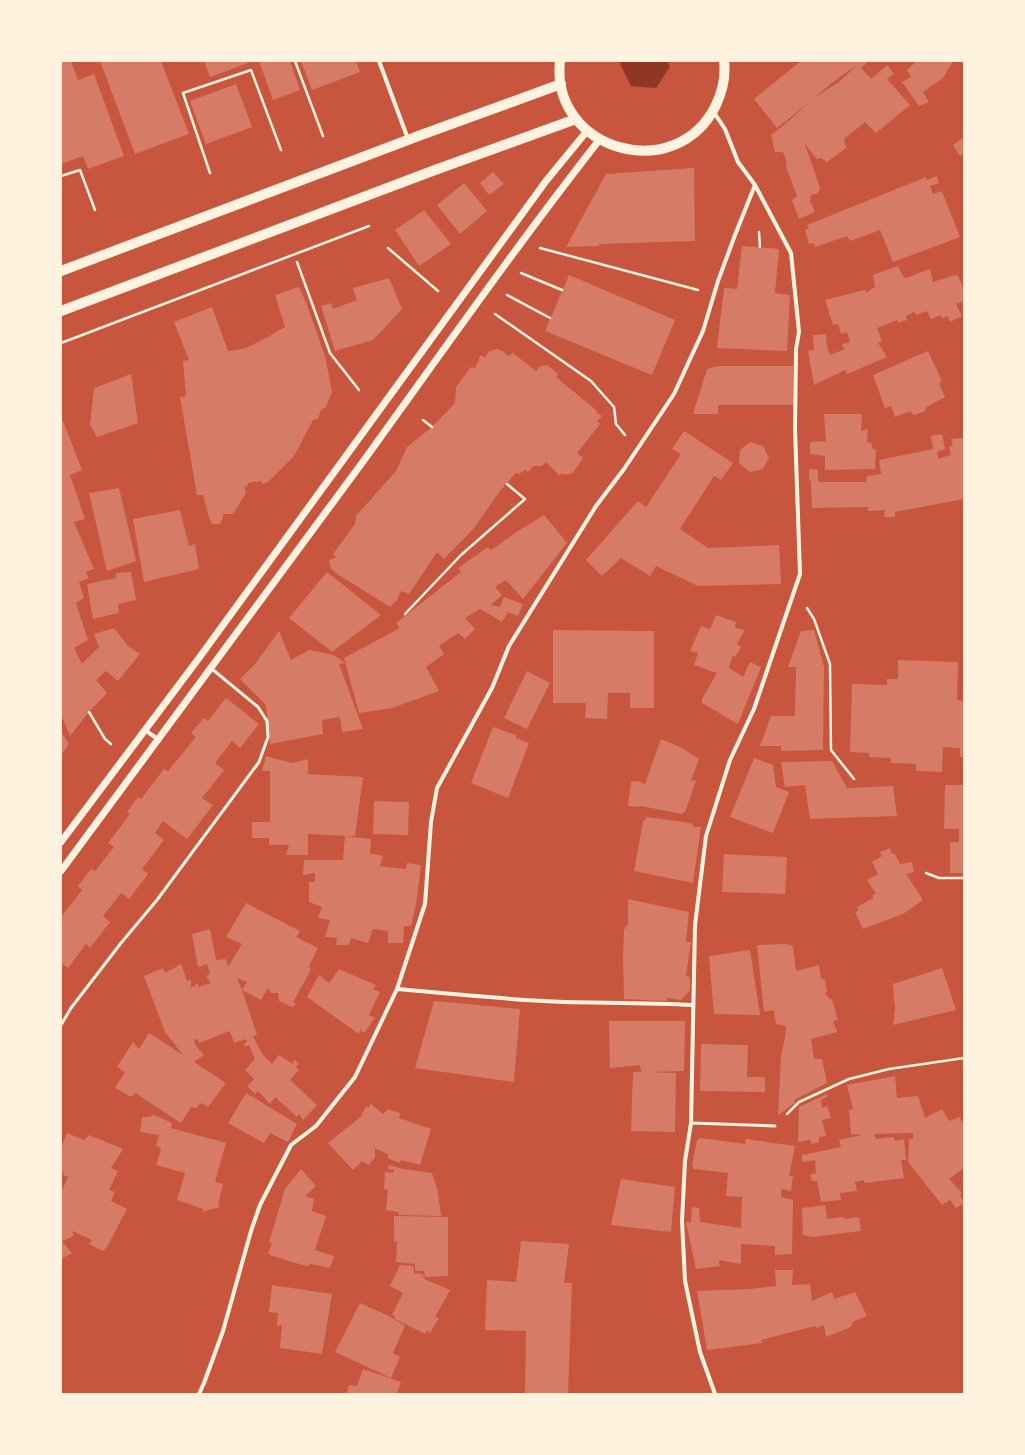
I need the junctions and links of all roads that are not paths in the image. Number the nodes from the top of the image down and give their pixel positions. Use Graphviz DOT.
graph roads {
  1 [pos="379,61"];
  2 [pos="560,61"];
  3 [pos="724,61"];
  4 [pos="561,84"];
  5 [pos="713,111"];
  6 [pos="576,119"];
  7 [pos="587,131"];
  8 [pos="408,140"];
  9 [pos="600,140"];
  10 [pos="756,185"];
  11 [pos="61,271"];
  12 [pos="61,312"];
  13 [pos="212,669"];
  14 [pos="145,730"];
  15 [pos="159,740"];
  16 [pos="61,842"];
  17 [pos="61,871"];
  18 [pos="397,989"];
  19 [pos="693,1005"];
  20 [pos="61,1025"];
  21 [pos="691,1123"];
  22 [pos="776,1126"];
  23 [pos="199,1394"];
  24 [pos="715,1394"];
  1 -- 8 [label="street"];
  2 -- 4 [label="main road"];
  3 -- 5 [label="main road"];
  4 -- 6 [label="main road"];
  4 -- 8 [label="main road"];
  5 -- 9 [label="main road"];
  5 -- 10 [label="street"];
  6 -- 7 [label="main road"];
  6 -- 12 [label="main road"];
  7 -- 9 [label="main road"];
  7 -- 14 [label="street"];
  8 -- 11 [label="main road"];
  9 -- 13 [label="street"];
  10 -- 18 [label="street"];
  10 -- 19 [label="street"];
  13 -- 15 [label="street"];
  13 -- 20 [label="lane"];
  14 -- 15 [label="street"];
  14 -- 16 [label="street"];
  15 -- 17 [label="street"];
  18 -- 19 [label="street"];
  18 -- 23 [label="street"];
  19 -- 21 [label="street"];
  21 -- 22 [label="lane"];
  21 -- 24 [label="street"];
}
